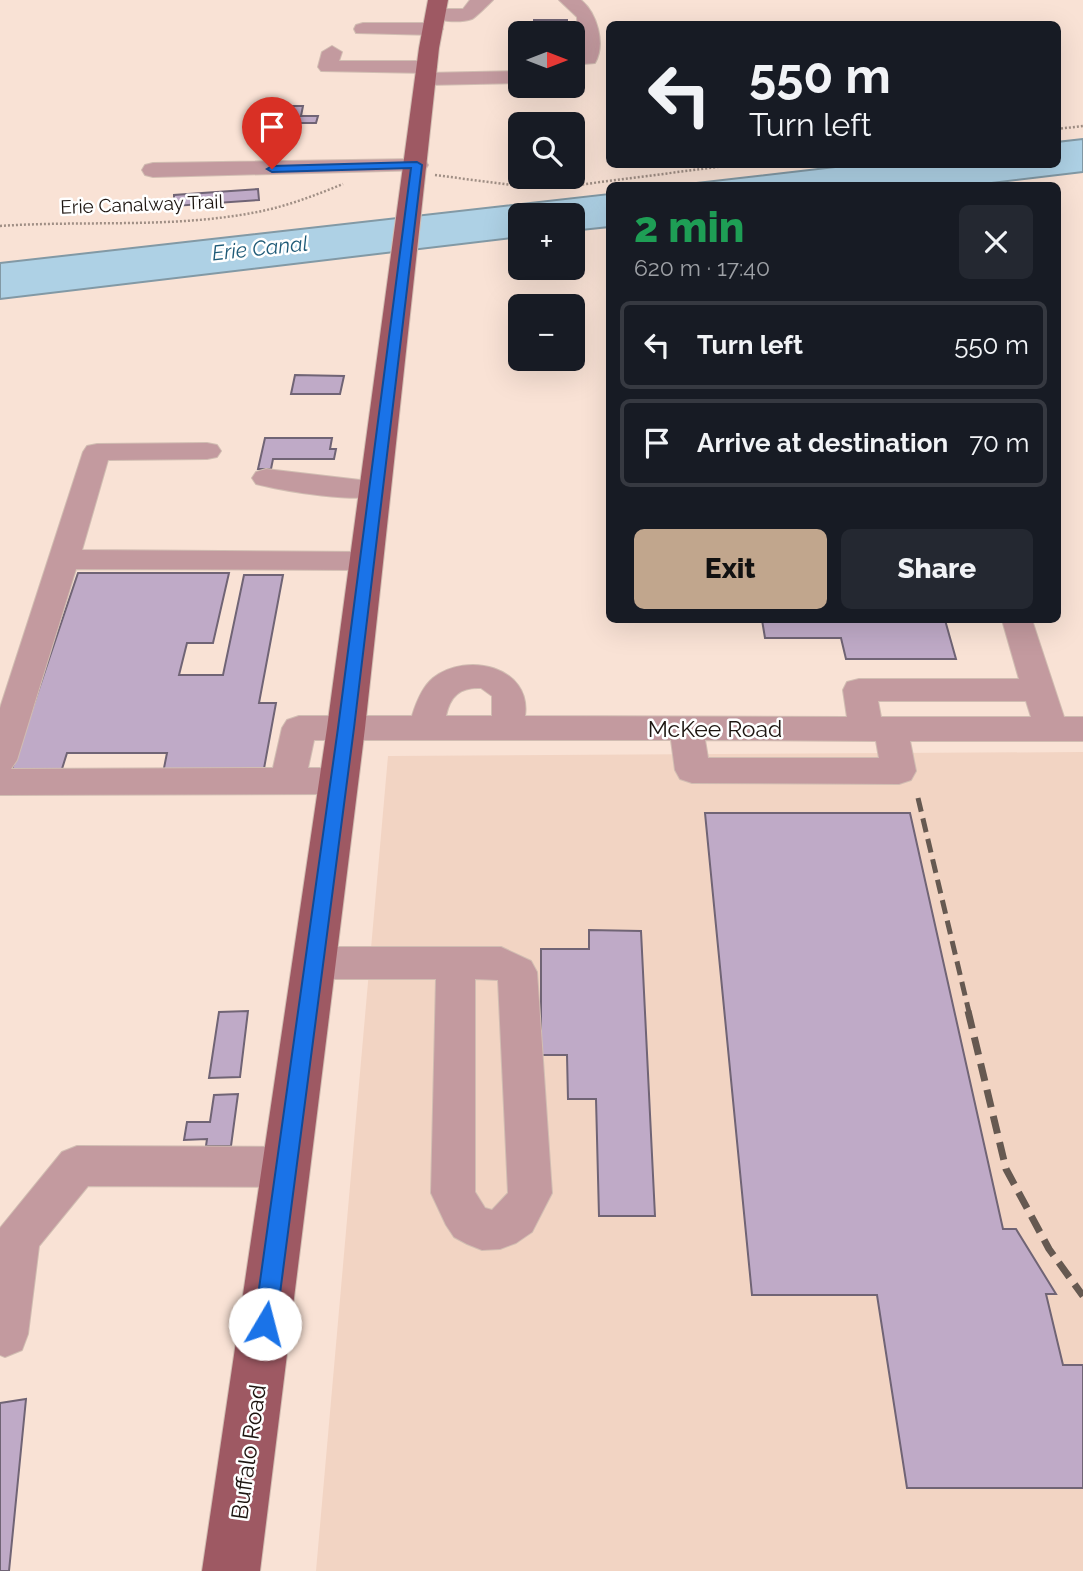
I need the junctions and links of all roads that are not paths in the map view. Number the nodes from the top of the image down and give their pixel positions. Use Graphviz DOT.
graph roads {
  1 [pos="484,0"];
  2 [pos="568,0"];
  3 [pos="436,14"];
  4 [pos="363,29"];
  5 [pos="588,33"];
  6 [pos="606,33"];
  7 [pos="332,52"];
  8 [pos="508,61"];
  9 [pos="592,65"];
  10 [pos="427,69"];
  11 [pos="508,76"];
  12 [pos="416,169"];
  13 [pos="153,170"];
  14 [pos="207,451"];
  15 [pos="266,478"];
  16 [pos="376,489"];
  17 [pos="64,559"];
  18 [pos="367,561"];
  19 [pos="1018,623"];
  20 [pos="1039,690"];
  21 [pos="346,728"];
  22 [pos="427,728"];
  23 [pos="506,728"];
  24 [pos="687,728"];
  25 [pos="878,728"];
  26 [pos="1067,729"];
  27 [pos="0,760"];
  28 [pos="288,781"];
  29 [pos="339,781"];
  30 [pos="0,782"];
  31 [pos="456,963"];
  32 [pos="314,964"];
  33 [pos="286,1167"];
  34 [pos="5,1334"];
  35 [pos="231,1571"];
  1 -- 3 [label="street"];
  2 -- 5 [label="street"];
  3 -- 4 [label="street"];
  3 -- 10 [label="main road, Buffalo Road"];
  5 -- 6 [label="street"];
  5 -- 9 [label="street"];
  7 -- 10 [label="street"];
  8 -- 10 [label="street"];
  10 -- 11 [label="street"];
  10 -- 12 [label="main road, Buffalo Road"];
  12 -- 13 [label="street"];
  12 -- 16 [label="main road, Buffalo Road"];
  14 -- 17 [label="street"];
  15 -- 16 [label="street"];
  16 -- 18 [label="main road, Buffalo Road"];
  17 -- 18 [label="street"];
  17 -- 27 [label="street"];
  18 -- 21 [label="main road, Buffalo Road"];
  19 -- 20 [label="street"];
  20 -- 25 [label="street"];
  20 -- 26 [label="street"];
  21 -- 22 [label="street, McKee Road"];
  21 -- 28 [label="street, McKee Road"];
  21 -- 29 [label="main road, Buffalo Road"];
  22 -- 23 [label="street, McKee Road"];
  22 -- 23 [label="street"];
  23 -- 24 [label="street, McKee Road"];
  24 -- 25 [label="street, McKee Road"];
  24 -- 25 [label="street"];
  25 -- 26 [label="street, McKee Road"];
  28 -- 29 [label="street"];
  28 -- 30 [label="street"];
  29 -- 32 [label="main road, Buffalo Road"];
  31 -- 31 [label="street"];
  31 -- 32 [label="street"];
  32 -- 33 [label="main road, Buffalo Road"];
  33 -- 34 [label="street"];
  33 -- 35 [label="main road, Buffalo Road"];
}
